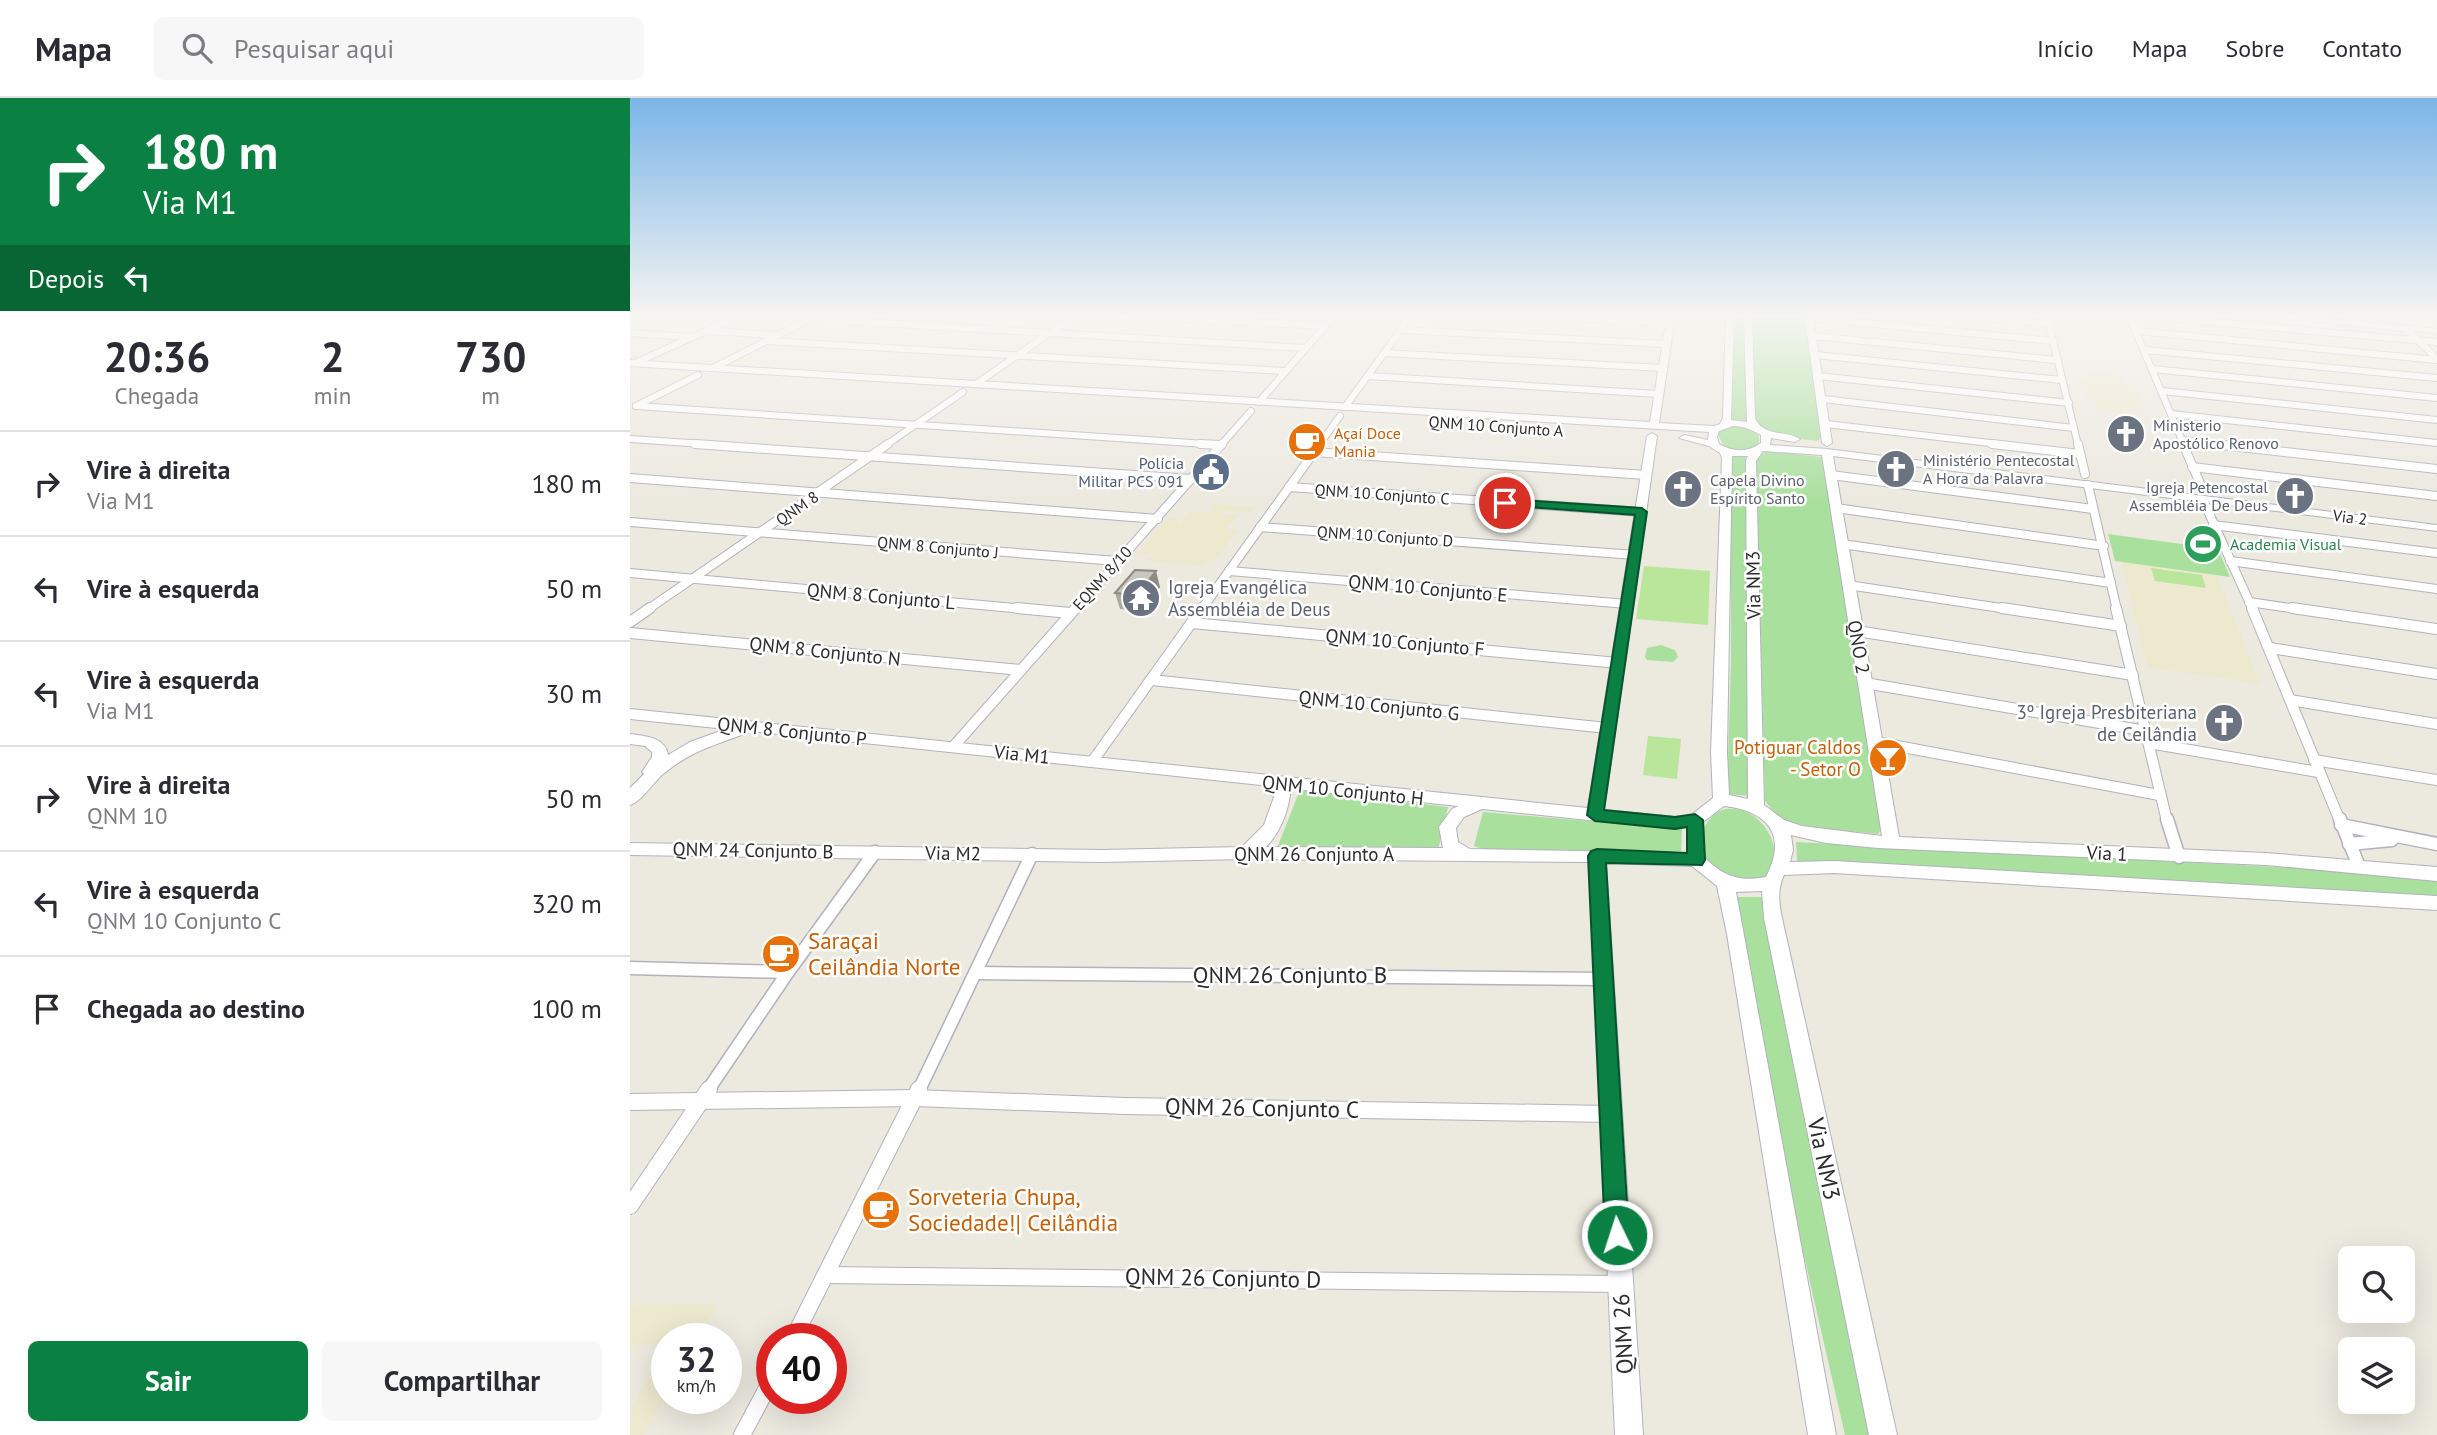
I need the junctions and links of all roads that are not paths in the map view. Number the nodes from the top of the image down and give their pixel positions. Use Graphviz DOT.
graph roads {
  1 [pos="689,378"];
  2 [pos="746,378"];
  3 [pos="782,378"];
  4 [pos="887,378"];
  5 [pos="984,378"];
  6 [pos="1279,378"];
  7 [pos="1366,378"];
  8 [pos="1407,378"];
  9 [pos="1660,378"];
  10 [pos="1729,378"];
  11 [pos="1749,378"];
  12 [pos="1819,378"];
  13 [pos="1840,378"];
  14 [pos="2046,378"];
  15 [pos="2157,378"];
  16 [pos="2245,378"];
  17 [pos="2062,380"];
  18 [pos="785,381"];
  19 [pos="976,384"];
  20 [pos="2162,391"];
  21 [pos="962,392"];
  22 [pos="1658,394"];
  23 [pos="1162,396"];
  24 [pos="2437,398"];
  25 [pos="1073,399"];
  26 [pos="1823,399"];
  27 [pos="2069,403"];
  28 [pos="1254,405"];
  29 [pos="633,407"];
  30 [pos="1342,412"];
  31 [pos="1422,412"];
  32 [pos="2171,414"];
  33 [pos="1326,415"];
  34 [pos="1547,419"];
  35 [pos="2437,420"];
  36 [pos="1448,423"];
  37 [pos="1826,424"];
  38 [pos="916,425"];
  39 [pos="1719,427"];
  40 [pos="1754,427"];
  41 [pos="2074,428"];
  42 [pos="1653,431"];
  43 [pos="1766,434"];
  44 [pos="630,439"];
  45 [pos="2181,440"];
  46 [pos="2437,443"];
  47 [pos="1221,445"];
  48 [pos="1827,447"];
  49 [pos="1719,448"];
  50 [pos="1759,450"];
  51 [pos="1314,452"];
  52 [pos="2080,454"];
  53 [pos="870,456"];
  54 [pos="2192,467"];
  55 [pos="2437,468"];
  56 [pos="1646,475"];
  57 [pos="1831,475"];
  58 [pos="630,478"];
  59 [pos="1191,479"];
  60 [pos="2087,480"];
  61 [pos="1289,486"];
  62 [pos="820,492"];
  63 [pos="2203,494"];
  64 [pos="2437,496"];
  65 [pos="1836,508"];
  66 [pos="2093,509"];
  67 [pos="1642,512"];
  68 [pos="2357,513"];
  69 [pos="2437,517"];
  70 [pos="1158,519"];
  71 [pos="630,522"];
  72 [pos="2213,525"];
  73 [pos="1261,527"];
  74 [pos="2437,528"];
  75 [pos="760,533"];
  76 [pos="1842,544"];
  77 [pos="2104,546"];
  78 [pos="2437,553"];
  79 [pos="1635,555"];
  80 [pos="1117,561"];
  81 [pos="2230,561"];
  82 [pos="1229,571"];
  83 [pos="630,573"];
  84 [pos="691,579"];
  85 [pos="2111,583"];
  86 [pos="1848,585"];
  87 [pos="2437,589"];
  88 [pos="2249,602"];
  89 [pos="1627,604"];
  90 [pos="1070,613"];
  91 [pos="630,622"];
  92 [pos="1192,623"];
  93 [pos="2121,626"];
  94 [pos="2437,629"];
  95 [pos="1857,631"];
  96 [pos="630,633"];
  97 [pos="2270,648"];
  98 [pos="1618,663"];
  99 [pos="1021,670"];
  100 [pos="2437,674"];
  101 [pos="2133,675"];
  102 [pos="1152,680"];
  103 [pos="1865,683"];
  104 [pos="2290,700"];
  105 [pos="630,717"];
  106 [pos="2437,724"];
  107 [pos="758,726"];
  108 [pos="1607,728"];
  109 [pos="2146,731"];
  110 [pos="630,739"];
  111 [pos="1876,742"];
  112 [pos="2149,743"];
  113 [pos="953,747"];
  114 [pos="2314,760"];
  115 [pos="1092,762"];
  116 [pos="2318,772"];
  117 [pos="645,779"];
  118 [pos="2437,780"];
  119 [pos="1267,782"];
  120 [pos="630,790"];
  121 [pos="2159,795"];
  122 [pos="630,799"];
  123 [pos="1721,800"];
  124 [pos="1756,805"];
  125 [pos="1488,806"];
  126 [pos="1595,815"];
  127 [pos="1695,820"];
  128 [pos="1779,825"];
  129 [pos="2341,825"];
  130 [pos="2405,838"];
  131 [pos="1891,841"];
  132 [pos="2349,844"];
  133 [pos="2437,844"];
  134 [pos="633,848"];
  135 [pos="875,852"];
  136 [pos="1245,853"];
  137 [pos="1032,854"];
  138 [pos="1469,856"];
  139 [pos="1597,856"];
  140 [pos="2179,856"];
  141 [pos="1696,860"];
  142 [pos="2358,864"];
  143 [pos="2437,874"];
  144 [pos="1777,875"];
  145 [pos="1725,884"];
  146 [pos="2434,902"];
  147 [pos="630,968"];
  148 [pos="788,972"];
  149 [pos="975,973"];
  150 [pos="1604,979"];
  151 [pos="915,1098"];
  152 [pos="630,1102"];
  153 [pos="699,1103"];
  154 [pos="1609,1115"];
  155 [pos="630,1206"];
  156 [pos="826,1275"];
  157 [pos="1621,1284"];
  158 [pos="801,1323"];
  159 [pos="756,1409"];
  160 [pos="742,1435"];
  161 [pos="1629,1435"];
  162 [pos="1822,1435"];
  163 [pos="1883,1435"];
  1 -- 29 [label="street"];
  2 -- 18 [label="main road"];
  3 -- 18 [label="main road"];
  4 -- 19 [label="main road"];
  5 -- 19 [label="street"];
  6 -- 28 [label="street, EQNM 8/10"];
  7 -- 30 [label="street"];
  8 -- 22 [label="street"];
  9 -- 22 [label="main road"];
  10 -- 39 [label="main road"];
  11 -- 40 [label="main road"];
  12 -- 26 [label="main road, QNO 2"];
  13 -- 27 [label="street"];
  14 -- 17 [label="street"];
  15 -- 20 [label="street"];
  16 -- 24 [label="street"];
  17 -- 27 [label="street"];
  18 -- 21 [label="main road"];
  19 -- 23 [label="main road"];
  20 -- 32 [label="street"];
  20 -- 35 [label="street"];
  21 -- 25 [label="main road"];
  21 -- 38 [label="street, QNM 8"];
  22 -- 42 [label="main road"];
  23 -- 25 [label="main road"];
  23 -- 28 [label="main road"];
  25 -- 28 [label="main road"];
  26 -- 37 [label="main road, QNO 2"];
  26 -- 41 [label="street"];
  27 -- 41 [label="street"];
  28 -- 30 [label="main road"];
  28 -- 33 [label="main road"];
  28 -- 47 [label="street, EQNM 8/10"];
  29 -- 38 [label="street"];
  30 -- 31 [label="main road"];
  30 -- 33 [label="main road"];
  30 -- 36 [label="main road, QNM 10 Conjunto A"];
  30 -- 51 [label="street"];
  31 -- 33 [label="main road"];
  31 -- 34 [label="main road"];
  32 -- 45 [label="street"];
  32 -- 46 [label="street"];
  34 -- 36 [label="main road"];
  34 -- 42 [label="main road"];
  36 -- 42 [label="main road, QNM 10 Conjunto A"];
  37 -- 48 [label="main road, QNO 2"];
  37 -- 52 [label="street"];
  38 -- 47 [label="street"];
  38 -- 53 [label="street, QNM 8"];
  39 -- 40 [label="main road"];
  39 -- 42 [label="main road"];
  39 -- 49 [label="main road, Via NM3"];
  40 -- 43 [label="main road"];
  41 -- 52 [label="street"];
  42 -- 49 [label="main road, Via 2"];
  42 -- 56 [label="main road"];
  43 -- 48 [label="main road, Via 2"];
  43 -- 50 [label="main road, Via NM3"];
  44 -- 53 [label="street"];
  45 -- 54 [label="street"];
  45 -- 55 [label="street"];
  47 -- 59 [label="street, EQNM 8/10"];
  48 -- 50 [label="main road, Via 2"];
  48 -- 57 [label="main road, QNO 2"];
  48 -- 60 [label="main road, Via 2"];
  49 -- 50 [label="main road, Via 2"];
  49 -- 123 [label="main road, Via NM3"];
  50 -- 124 [label="main road, Via NM3"];
  51 -- 56 [label="street"];
  51 -- 61 [label="street"];
  52 -- 60 [label="street"];
  53 -- 59 [label="street"];
  53 -- 62 [label="street, QNM 8"];
  54 -- 63 [label="street"];
  54 -- 64 [label="street"];
  56 -- 67 [label="main road"];
  57 -- 65 [label="main road, QNO 2"];
  57 -- 66 [label="street"];
  58 -- 62 [label="street"];
  59 -- 70 [label="street, EQNM 8/10"];
  60 -- 63 [label="main road, Via 2"];
  60 -- 66 [label="street"];
  61 -- 67 [label="street, QNM 10 Conjunto C"];
  61 -- 73 [label="street"];
  62 -- 70 [label="street"];
  62 -- 75 [label="street, QNM 8"];
  63 -- 68 [label="main road, Via 2"];
  63 -- 72 [label="street"];
  65 -- 76 [label="main road, QNO 2"];
  65 -- 77 [label="street"];
  66 -- 77 [label="street"];
  67 -- 79 [label="main road"];
  68 -- 69 [label="main road, Via 2"];
  68 -- 74 [label="main road, Via 2"];
  70 -- 80 [label="street, EQNM 8/10"];
  71 -- 75 [label="street, QNM 8 Conjunto J"];
  72 -- 78 [label="street"];
  72 -- 81 [label="street"];
  73 -- 79 [label="street, QNM 10 Conjunto D"];
  73 -- 82 [label="street"];
  75 -- 80 [label="street, QNM 8 Conjunto J"];
  75 -- 84 [label="street, QNM 8"];
  76 -- 85 [label="street"];
  76 -- 86 [label="main road, QNO 2"];
  77 -- 85 [label="street"];
  79 -- 89 [label="main road"];
  80 -- 90 [label="street, EQNM 8/10"];
  81 -- 87 [label="street"];
  81 -- 88 [label="street"];
  82 -- 89 [label="street, QNM 10 Conjunto E"];
  82 -- 92 [label="street"];
  83 -- 84 [label="street, QNM 8 Conjunto L"];
  84 -- 90 [label="street, QNM 8 Conjunto L"];
  84 -- 91 [label="street, QNM 8"];
  85 -- 93 [label="street"];
  86 -- 93 [label="street"];
  86 -- 95 [label="main road, QNO 2"];
  88 -- 94 [label="street"];
  88 -- 97 [label="street"];
  89 -- 98 [label="main road"];
  90 -- 99 [label="street, EQNM 8/10"];
  92 -- 98 [label="street, QNM 10 Conjunto F"];
  92 -- 102 [label="street"];
  93 -- 101 [label="street"];
  95 -- 101 [label="street"];
  95 -- 103 [label="main road, QNO 2"];
  96 -- 99 [label="street, QNM 8 Conjunto N"];
  97 -- 100 [label="street"];
  97 -- 104 [label="street"];
  98 -- 108 [label="main road"];
  99 -- 113 [label="street, EQNM 8/10"];
  101 -- 109 [label="street"];
  102 -- 108 [label="street, QNM 10 Conjunto G"];
  102 -- 115 [label="street"];
  103 -- 109 [label="street"];
  103 -- 111 [label="main road, QNO 2"];
  104 -- 106 [label="street"];
  104 -- 114 [label="street"];
  105 -- 107 [label="main road, QNM 8 Conjunto P"];
  107 -- 113 [label="main road, QNM 8 Conjunto P"];
  107 -- 117 [label="main road"];
  108 -- 126 [label="main road"];
  109 -- 112 [label="street"];
  110 -- 117 [label="main road"];
  111 -- 121 [label="street"];
  111 -- 131 [label="main road, QNO 2"];
  112 -- 116 [label="street"];
  112 -- 121 [label="street"];
  113 -- 115 [label="main road, Via M1"];
  114 -- 116 [label="street"];
  114 -- 118 [label="street"];
  115 -- 119 [label="main road, QNM 10 Conjunto H"];
  116 -- 129 [label="street"];
  117 -- 120 [label="main road"];
  117 -- 122 [label="main road"];
  119 -- 125 [label="main road, QNM 10 Conjunto H"];
  119 -- 136 [label="main road"];
  121 -- 140 [label="street"];
  123 -- 124 [label="main road"];
  123 -- 127 [label="main road"];
  124 -- 128 [label="main road"];
  125 -- 126 [label="main road, QNM 10 Conjunto H"];
  125 -- 138 [label="main road"];
  126 -- 127 [label="main road"];
  127 -- 141 [label="main road"];
  128 -- 131 [label="main road, Via 1"];
  128 -- 144 [label="main road"];
  129 -- 130 [label="street"];
  129 -- 132 [label="street"];
  130 -- 132 [label="street"];
  130 -- 133 [label="street"];
  131 -- 140 [label="main road, Via 1"];
  132 -- 142 [label="street"];
  134 -- 135 [label="main road, QNM 24 Conjunto B"];
  135 -- 137 [label="main road, Via M2"];
  135 -- 148 [label="street"];
  136 -- 137 [label="main road, QNM 26 Conjunto A"];
  136 -- 138 [label="main road, QNM 26 Conjunto A"];
  137 -- 149 [label="street"];
  138 -- 139 [label="main road, QNM 26 Conjunto A"];
  139 -- 141 [label="main road"];
  139 -- 150 [label="main road, QNM 26"];
  140 -- 142 [label="main road, Via 1"];
  141 -- 145 [label="main road"];
  142 -- 143 [label="main road, Via 1"];
  144 -- 145 [label="main road"];
  144 -- 146 [label="main road, Via 1"];
  144 -- 163 [label="main road, Via NM3"];
  145 -- 162 [label="main road"];
  147 -- 148 [label="street"];
  148 -- 153 [label="street"];
  149 -- 150 [label="street, QNM 26 Conjunto B"];
  149 -- 151 [label="street"];
  150 -- 154 [label="main road, QNM 26"];
  151 -- 153 [label="street, QNM 26 Conjunto C"];
  151 -- 154 [label="street, QNM 26 Conjunto C"];
  151 -- 156 [label="street"];
  152 -- 153 [label="street, QNM 26 Conjunto C"];
  153 -- 155 [label="street"];
  154 -- 157 [label="main road, QNM 26"];
  156 -- 157 [label="street, QNM 26 Conjunto D"];
  156 -- 158 [label="street"];
  157 -- 161 [label="main road, QNM 26"];
  159 -- 160 [label="street"];
}
